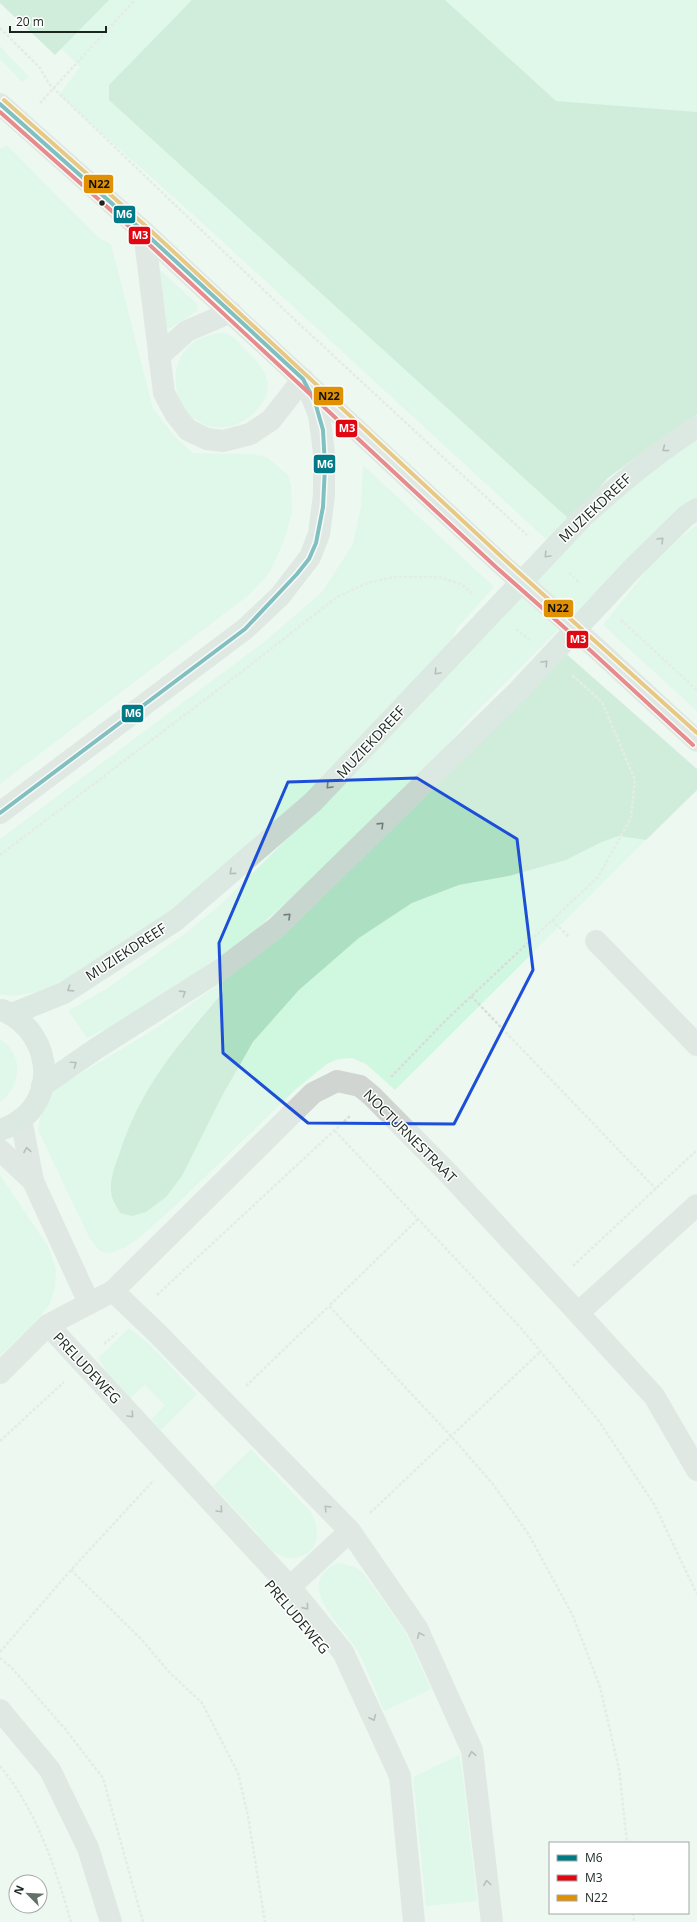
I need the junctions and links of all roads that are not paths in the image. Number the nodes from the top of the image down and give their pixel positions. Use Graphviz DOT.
graph roads {
  1 [pos="0,104"];
  2 [pos="144,232"];
  3 [pos="231,312"];
  4 [pos="159,356"];
  5 [pos="303,379"];
  6 [pos="697,427"];
  7 [pos="697,508"];
  8 [pos="697,742"];
  9 [pos="0,813"];
  10 [pos="596,941"];
  11 [pos="6,1012"];
  12 [pos="697,1045"];
  13 [pos="42,1086"];
  14 [pos="21,1119"];
  15 [pos="0,1130"];
  16 [pos="0,1150"];
  17 [pos="33,1181"];
  18 [pos="697,1205"];
  19 [pos="113,1291"];
  20 [pos="89,1303"];
  21 [pos="578,1313"];
  22 [pos="48,1325"];
  23 [pos="0,1373"];
  24 [pos="697,1470"];
  25 [pos="350,1531"];
  26 [pos="290,1586"];
  27 [pos="0,1710"];
  28 [pos="111,1922"];
  29 [pos="414,1922"];
  30 [pos="492,1922"];
  1 -- 2 [label="street"];
  2 -- 3 [label="street"];
  2 -- 4 [label="street"];
  3 -- 4 [label="street"];
  3 -- 5 [label="street"];
  4 -- 5 [label="street"];
  5 -- 8 [label="street"];
  5 -- 9 [label="street"];
  6 -- 11 [label="main road, MUZIEKDREEF, one-way"];
  13 -- 7 [label="main road, one-way"];
  10 -- 12 [label="street"];
  11 -- 13 [label="main road"];
  13 -- 14 [label="main road"];
  14 -- 15 [label="main road"];
  17 -- 14 [label="street, one-way"];
  16 -- 17 [label="street"];
  17 -- 20 [label="street"];
  18 -- 21 [label="street"];
  19 -- 20 [label="street, NOCTURNESTRAAT"];
  19 -- 21 [label="street, NOCTURNESTRAAT"];
  25 -- 19 [label="street, one-way"];
  20 -- 22 [label="street, NOCTURNESTRAAT"];
  21 -- 24 [label="street, NOCTURNESTRAAT"];
  22 -- 23 [label="street, NOCTURNESTRAAT"];
  22 -- 26 [label="street, PRELUDEWEG, one-way"];
  25 -- 26 [label="street, PRELUDEWEG"];
  30 -- 25 [label="street, one-way"];
  26 -- 29 [label="street, PRELUDEWEG, one-way"];
  27 -- 28 [label="street"];
}
